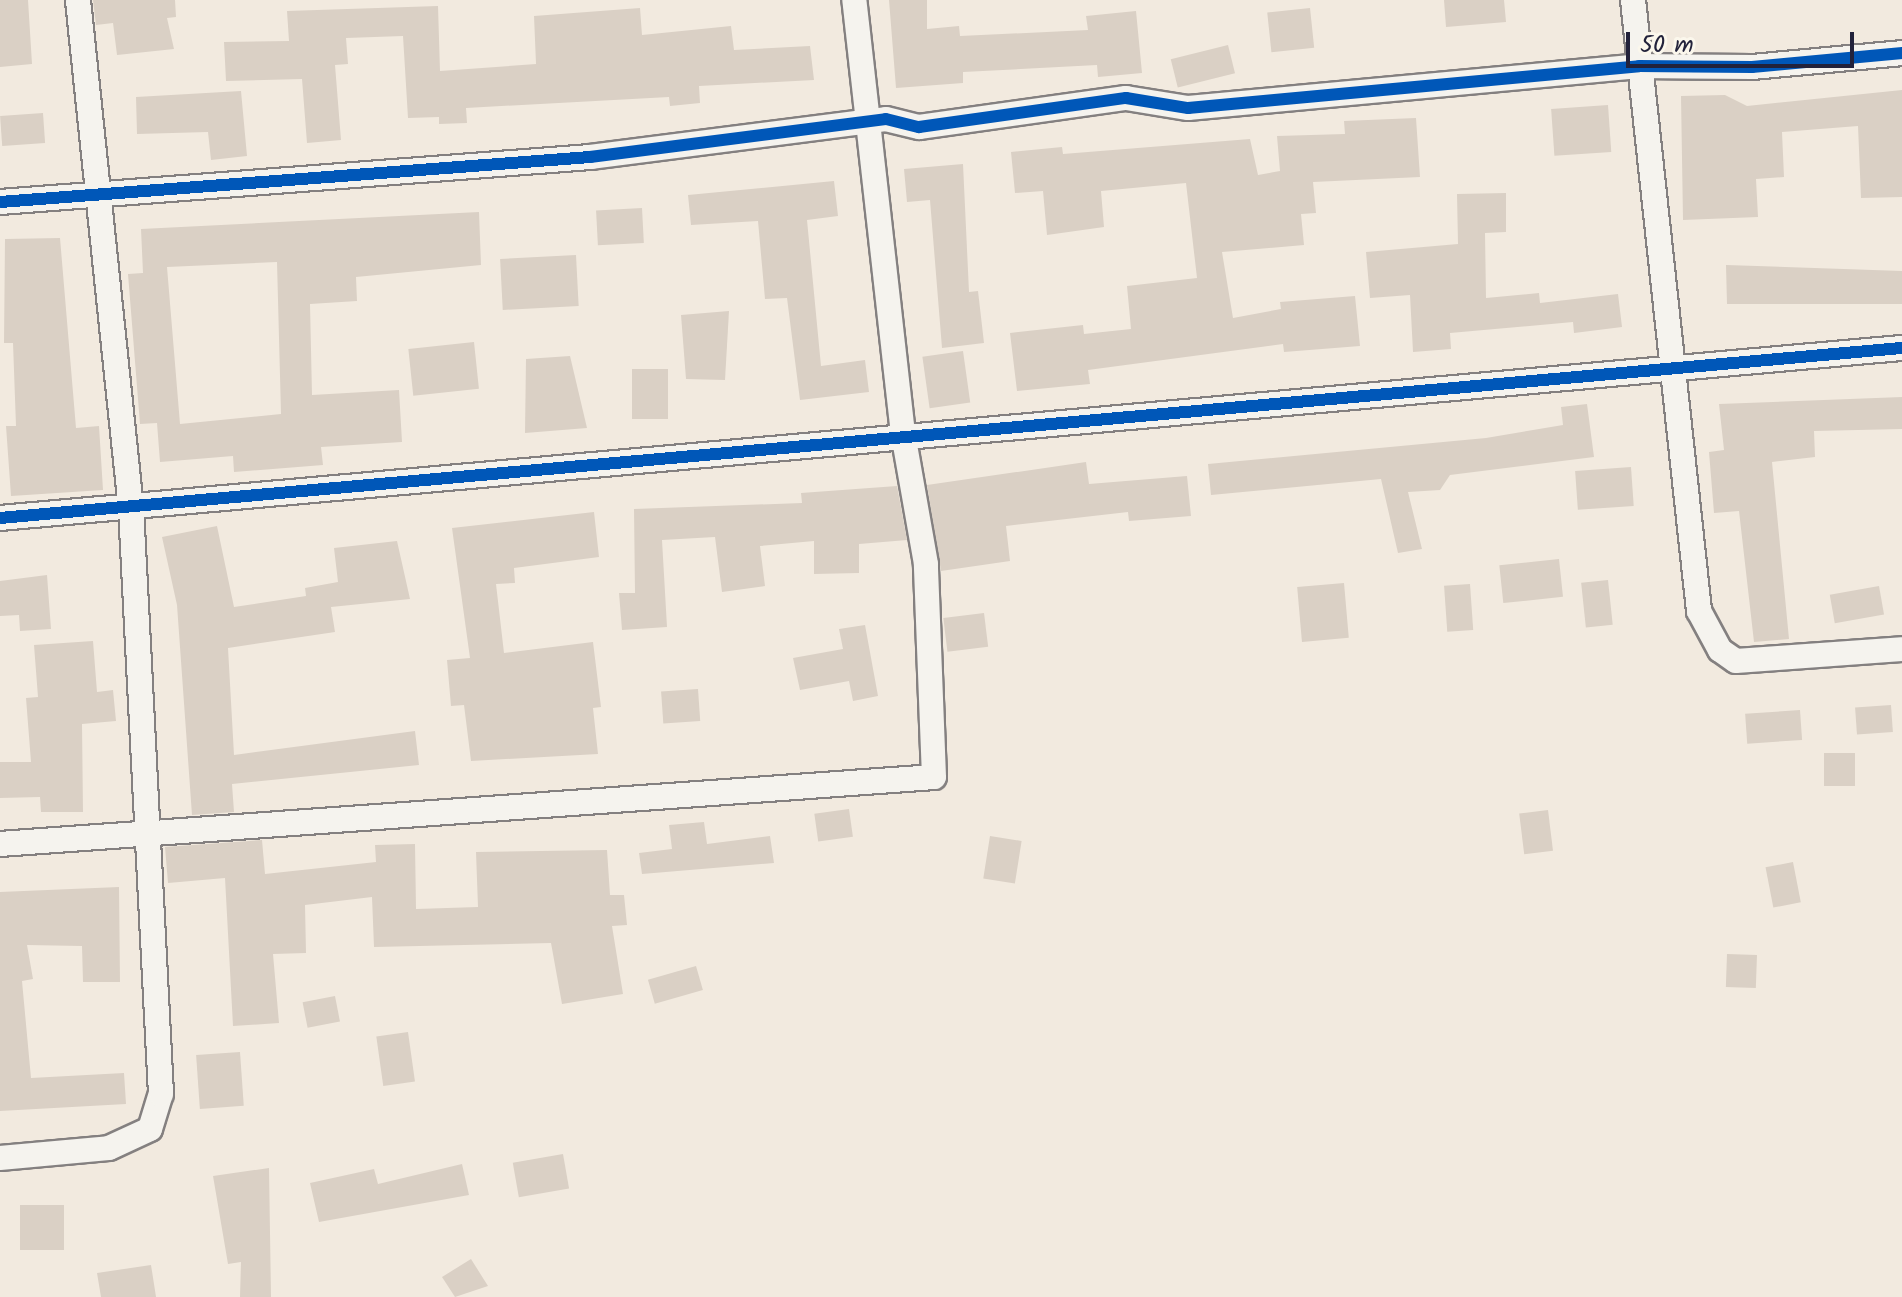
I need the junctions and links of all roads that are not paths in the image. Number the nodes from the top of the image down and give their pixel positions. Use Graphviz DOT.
graph roads {
  1 [pos="78,0"];
  2 [pos="854,0"];
  3 [pos="1633,0"];
  4 [pos="1902,53"];
  5 [pos="1639,66"];
  6 [pos="864,125"];
  7 [pos="101,194"];
  8 [pos="0,202"];
  9 [pos="1902,348"];
  10 [pos="1674,373"];
  11 [pos="903,434"];
  12 [pos="131,508"];
  13 [pos="0,518"];
  14 [pos="1902,649"];
  15 [pos="152,833"];
  16 [pos="0,844"];
  17 [pos="0,1158"];
  1 -- 7 [label="street"];
  2 -- 6 [label="street"];
  3 -- 5 [label="street"];
  4 -- 5 [label="street"];
  5 -- 6 [label="street"];
  5 -- 10 [label="street"];
  6 -- 7 [label="street"];
  6 -- 11 [label="street"];
  7 -- 8 [label="street"];
  7 -- 12 [label="street"];
  9 -- 10 [label="street"];
  10 -- 11 [label="street"];
  10 -- 14 [label="street"];
  11 -- 12 [label="street"];
  11 -- 15 [label="street"];
  12 -- 13 [label="street"];
  12 -- 15 [label="street"];
  15 -- 16 [label="street"];
  15 -- 17 [label="street"];
}
